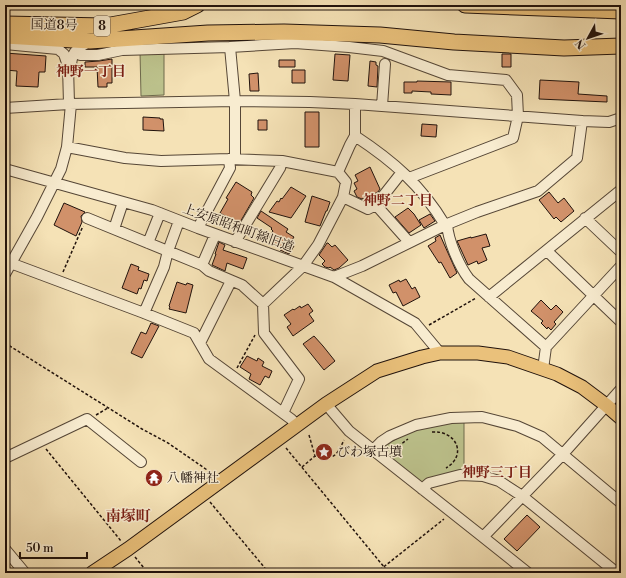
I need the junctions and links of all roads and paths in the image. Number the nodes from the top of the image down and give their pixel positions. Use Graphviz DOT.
graph roads {
  1 [pos="197,5"];
  2 [pos="465,5"];
  3 [pos="621,11"];
  4 [pos="5,24"];
  5 [pos="104,26"];
  6 [pos="5,35"];
  7 [pos="90,41"];
  8 [pos="5,44"];
  9 [pos="621,46"];
  10 [pos="230,47"];
  11 [pos="80,56"];
  12 [pos="386,64"];
  13 [pos="235,101"];
  14 [pos="71,104"];
  15 [pos="356,104"];
  16 [pos="382,106"];
  17 [pos="5,108"];
  18 [pos="518,116"];
  19 [pos="621,118"];
  20 [pos="582,121"];
  21 [pos="355,136"];
  22 [pos="67,147"];
  23 [pos="232,159"];
  24 [pos="282,161"];
  25 [pos="5,169"];
  26 [pos="338,172"];
  27 [pos="405,175"];
  28 [pos="55,183"];
  29 [pos="621,190"];
  30 [pos="343,197"];
  31 [pos="123,202"];
  32 [pos="376,204"];
  33 [pos="160,213"];
  34 [pos="87,218"];
  35 [pos="585,218"];
  36 [pos="179,221"];
  37 [pos="446,224"];
  38 [pos="198,228"];
  39 [pos="114,229"];
  40 [pos="215,235"];
  41 [pos="235,242"];
  42 [pos="408,242"];
  43 [pos="148,243"];
  44 [pos="168,251"];
  45 [pos="547,251"];
  46 [pos="621,252"];
  47 [pos="8,262"];
  48 [pos="202,265"];
  49 [pos="303,266"];
  50 [pos="621,266"];
  51 [pos="5,274"];
  52 [pos="334,277"];
  53 [pos="59,281"];
  54 [pos="231,281"];
  55 [pos="487,295"];
  56 [pos="593,296"];
  57 [pos="262,304"];
  58 [pos="144,313"];
  59 [pos="621,322"];
  60 [pos="264,329"];
  61 [pos="421,330"];
  62 [pos="5,343"];
  63 [pos="200,343"];
  64 [pos="546,347"];
  65 [pos="440,354"];
  66 [pos="543,369"];
  67 [pos="233,376"];
  68 [pos="621,389"];
  69 [pos="326,404"];
  70 [pos="606,405"];
  71 [pos="109,408"];
  72 [pos="283,413"];
  73 [pos="621,418"];
  74 [pos="87,419"];
  75 [pos="297,425"];
  76 [pos="349,431"];
  77 [pos="429,433"];
  78 [pos="309,435"];
  79 [pos="410,438"];
  80 [pos="279,439"];
  81 [pos="40,441"];
  82 [pos="373,450"];
  83 [pos="383,451"];
  84 [pos="563,454"];
  85 [pos="315,456"];
  86 [pos="5,458"];
  87 [pos="141,462"];
  88 [pos="302,467"];
  89 [pos="223,480"];
  90 [pos="440,480"];
  91 [pos="422,489"];
  92 [pos="203,494"];
  93 [pos="522,496"];
  94 [pos="621,503"];
  95 [pos="445,518"];
  96 [pos="484,538"];
  97 [pos="5,548"];
  98 [pos="128,549"];
  99 [pos="384,567"];
  100 [pos="25,573"];
  101 [pos="92,573"];
  102 [pos="148,573"];
  103 [pos="269,573"];
  104 [pos="376,573"];
  105 [pos="389,573"];
  106 [pos="528,573"];
  107 [pos="617,573"];
  1 -- 5 [label="highway, 国道8号 / 8"];
  2 -- 3 [label="highway"];
  4 -- 5 [label="highway, 国道8号 / 8"];
  5 -- 6 [label="highway"];
  6 -- 7 [label="highway"];
  7 -- 9 [label="highway"];
  7 -- 14 [label="street"];
  8 -- 14 [label="street"];
  10 -- 11 [label="street"];
  10 -- 13 [label="street"];
  10 -- 18 [label="street"];
  12 -- 16 [label="street"];
  13 -- 14 [label="street"];
  13 -- 15 [label="street"];
  13 -- 23 [label="street"];
  14 -- 17 [label="street"];
  14 -- 22 [label="street"];
  15 -- 16 [label="street"];
  15 -- 21 [label="street"];
  16 -- 18 [label="street"];
  18 -- 20 [label="street"];
  18 -- 27 [label="street"];
  19 -- 20 [label="street"];
  20 -- 37 [label="street"];
  21 -- 26 [label="street"];
  21 -- 27 [label="street"];
  22 -- 23 [label="street"];
  22 -- 28 [label="street"];
  23 -- 24 [label="street"];
  23 -- 38 [label="street"];
  24 -- 26 [label="street"];
  24 -- 41 [label="street"];
  25 -- 28 [label="street, 上安原昭和町線旧道"];
  26 -- 30 [label="street"];
  27 -- 32 [label="street"];
  27 -- 37 [label="street"];
  28 -- 31 [label="street, 上安原昭和町線旧道"];
  28 -- 47 [label="street"];
  29 -- 35 [label="street"];
  30 -- 32 [label="street"];
  30 -- 49 [label="street"];
  31 -- 33 [label="street, 上安原昭和町線旧道"];
  31 -- 39 [label="street"];
  32 -- 42 [label="street"];
  33 -- 36 [label="street, 上安原昭和町線旧道"];
  33 -- 43 [label="street"];
  34 -- 39 [label="street"];
  34 -- 53 [label="path"];
  35 -- 45 [label="street"];
  35 -- 46 [label="street"];
  36 -- 38 [label="street, 上安原昭和町線旧道"];
  36 -- 44 [label="street"];
  37 -- 42 [label="street"];
  37 -- 55 [label="street"];
  38 -- 40 [label="street, 上安原昭和町線旧道"];
  39 -- 43 [label="street"];
  40 -- 41 [label="street, 上安原昭和町線旧道"];
  40 -- 48 [label="street"];
  41 -- 49 [label="street, 上安原昭和町線旧道"];
  42 -- 52 [label="street"];
  43 -- 44 [label="street"];
  44 -- 48 [label="street"];
  44 -- 58 [label="street"];
  45 -- 55 [label="street"];
  45 -- 56 [label="street"];
  47 -- 51 [label="street"];
  47 -- 53 [label="street"];
  48 -- 54 [label="street"];
  49 -- 52 [label="street, 上安原昭和町線旧道"];
  49 -- 57 [label="street"];
  50 -- 56 [label="street"];
  52 -- 61 [label="street, 上安原昭和町線旧道"];
  53 -- 58 [label="street"];
  54 -- 57 [label="street"];
  54 -- 63 [label="street"];
  55 -- 61 [label="path"];
  55 -- 64 [label="street"];
  56 -- 59 [label="street"];
  56 -- 64 [label="street"];
  57 -- 60 [label="street"];
  58 -- 63 [label="street"];
  60 -- 67 [label="path"];
  60 -- 72 [label="street"];
  61 -- 65 [label="street, 上安原昭和町線旧道"];
  62 -- 71 [label="path"];
  63 -- 67 [label="street"];
  64 -- 66 [label="street"];
  65 -- 66 [label="main road"];
  65 -- 69 [label="main road"];
  66 -- 70 [label="main road"];
  67 -- 72 [label="street"];
  68 -- 70 [label="street"];
  69 -- 75 [label="main road"];
  69 -- 76 [label="street"];
  70 -- 73 [label="main road"];
  70 -- 84 [label="street"];
  71 -- 74 [label="path"];
  71 -- 89 [label="path"];
  72 -- 75 [label="street"];
  74 -- 81 [label="street"];
  74 -- 87 [label="street"];
  75 -- 80 [label="main road"];
  76 -- 82 [label="street"];
  76 -- 85 [label="path"];
  77 -- 90 [label="path"];
  78 -- 85 [label="path"];
  79 -- 83 [label="path"];
  80 -- 88 [label="path"];
  80 -- 89 [label="main road"];
  81 -- 86 [label="street"];
  81 -- 98 [label="path"];
  82 -- 84 [label="street"];
  82 -- 91 [label="street"];
  84 -- 93 [label="street"];
  84 -- 94 [label="street"];
  85 -- 88 [label="path"];
  88 -- 99 [label="path"];
  89 -- 92 [label="main road"];
  90 -- 91 [label="street"];
  90 -- 93 [label="street"];
  91 -- 96 [label="street"];
  92 -- 98 [label="main road"];
  92 -- 103 [label="path"];
  93 -- 96 [label="street"];
  93 -- 107 [label="street"];
  95 -- 99 [label="path"];
  96 -- 106 [label="street"];
  97 -- 100 [label="street"];
  98 -- 101 [label="main road"];
  98 -- 102 [label="path"];
  99 -- 104 [label="path"];
  99 -- 105 [label="path"];
}
